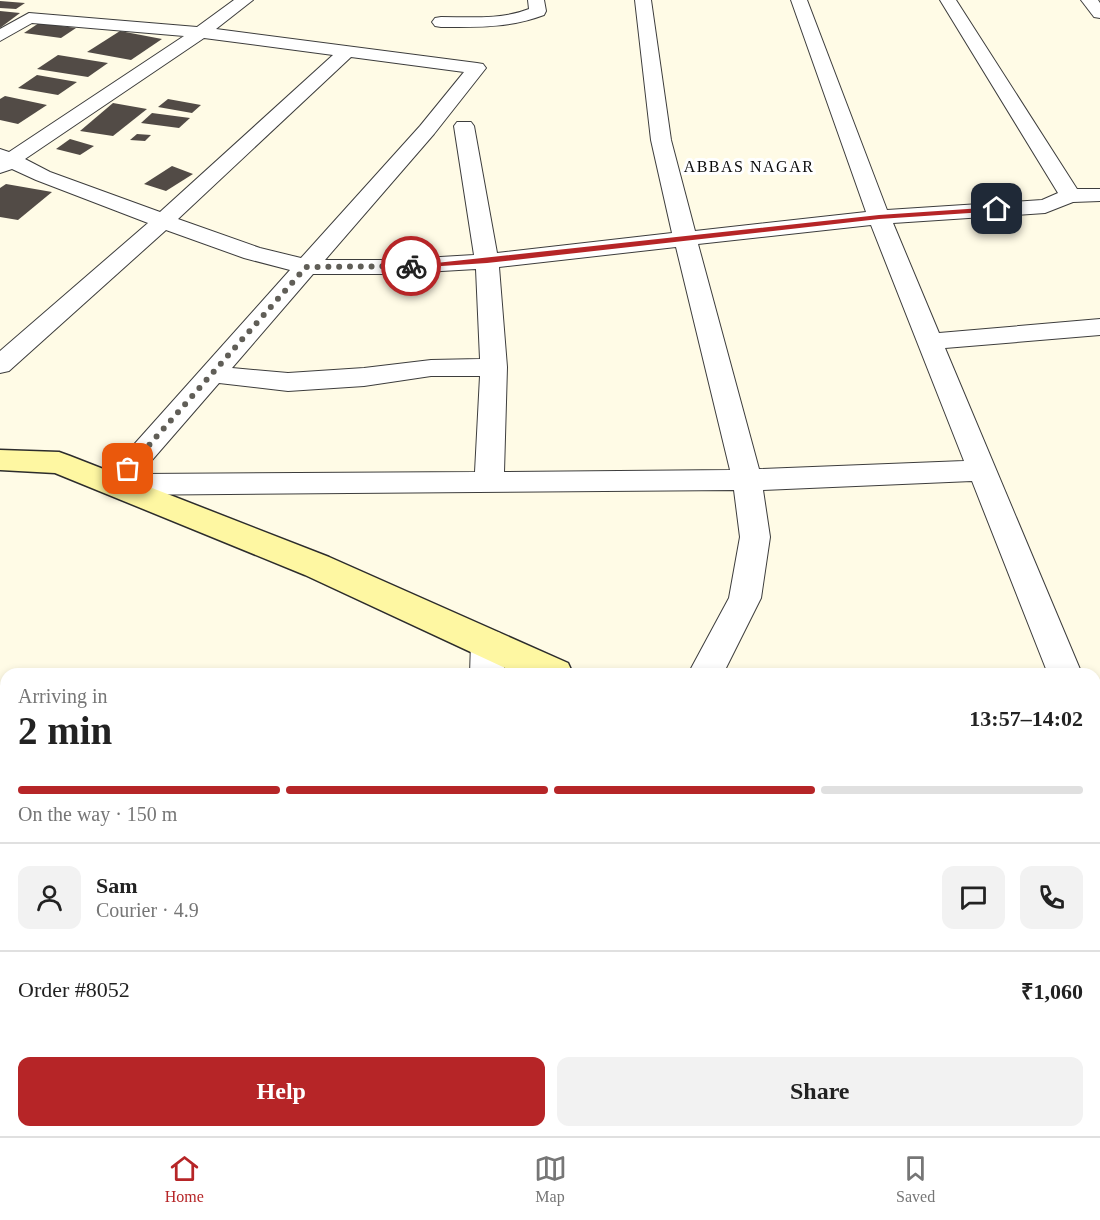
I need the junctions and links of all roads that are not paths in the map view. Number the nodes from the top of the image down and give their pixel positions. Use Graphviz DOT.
graph roads {
  1 [pos="54,0"];
  2 [pos="245,0"];
  3 [pos="536,0"];
  4 [pos="643,0"];
  5 [pos="800,0"];
  6 [pos="948,0"];
  7 [pos="1089,0"];
  8 [pos="1100,13"];
  9 [pos="29,18"];
  10 [pos="441,22"];
  11 [pos="201,32"];
  12 [pos="0,36"];
  13 [pos="348,50"];
  14 [pos="464,126"];
  15 [pos="3,161"];
  16 [pos="1100,195"];
  17 [pos="1070,196"];
  18 [pos="879,217"];
  19 [pos="163,221"];
  20 [pos="684,238"];
  21 [pos="487,261"];
  22 [pos="306,267"];
  23 [pos="1100,327"];
  24 [pos="929,342"];
  25 [pos="0,365"];
  26 [pos="494,367"];
  27 [pos="213,374"];
  28 [pos="0,460"];
  29 [pos="981,470"];
  30 [pos="747,480"];
  31 [pos="489,481"];
  32 [pos="114,485"];
  33 [pos="487,658"];
  34 [pos="530,668"];
  35 [pos="708,668"];
  36 [pos="1063,668"];
  1 -- 9 [label="street"];
  2 -- 11 [label="street"];
  3 -- 10 [label="street"];
  4 -- 20 [label="street"];
  5 -- 18 [label="street"];
  6 -- 17 [label="street"];
  7 -- 8 [label="street"];
  9 -- 11 [label="street"];
  9 -- 12 [label="street"];
  11 -- 13 [label="street"];
  11 -- 15 [label="street"];
  13 -- 19 [label="street"];
  13 -- 22 [label="street"];
  14 -- 21 [label="street"];
  15 -- 19 [label="street"];
  16 -- 17 [label="street"];
  17 -- 18 [label="street"];
  18 -- 20 [label="street"];
  18 -- 24 [label="street"];
  19 -- 22 [label="street"];
  19 -- 25 [label="street"];
  20 -- 21 [label="street"];
  20 -- 30 [label="street"];
  21 -- 22 [label="street"];
  21 -- 26 [label="street"];
  22 -- 27 [label="street"];
  23 -- 24 [label="street"];
  24 -- 29 [label="street"];
  26 -- 27 [label="street"];
  26 -- 31 [label="street"];
  27 -- 32 [label="street"];
  28 -- 32 [label="street"];
  29 -- 30 [label="street"];
  29 -- 36 [label="street"];
  30 -- 31 [label="street"];
  30 -- 35 [label="street"];
  31 -- 32 [label="street"];
  32 -- 33 [label="street"];
  33 -- 34 [label="street"];
}
